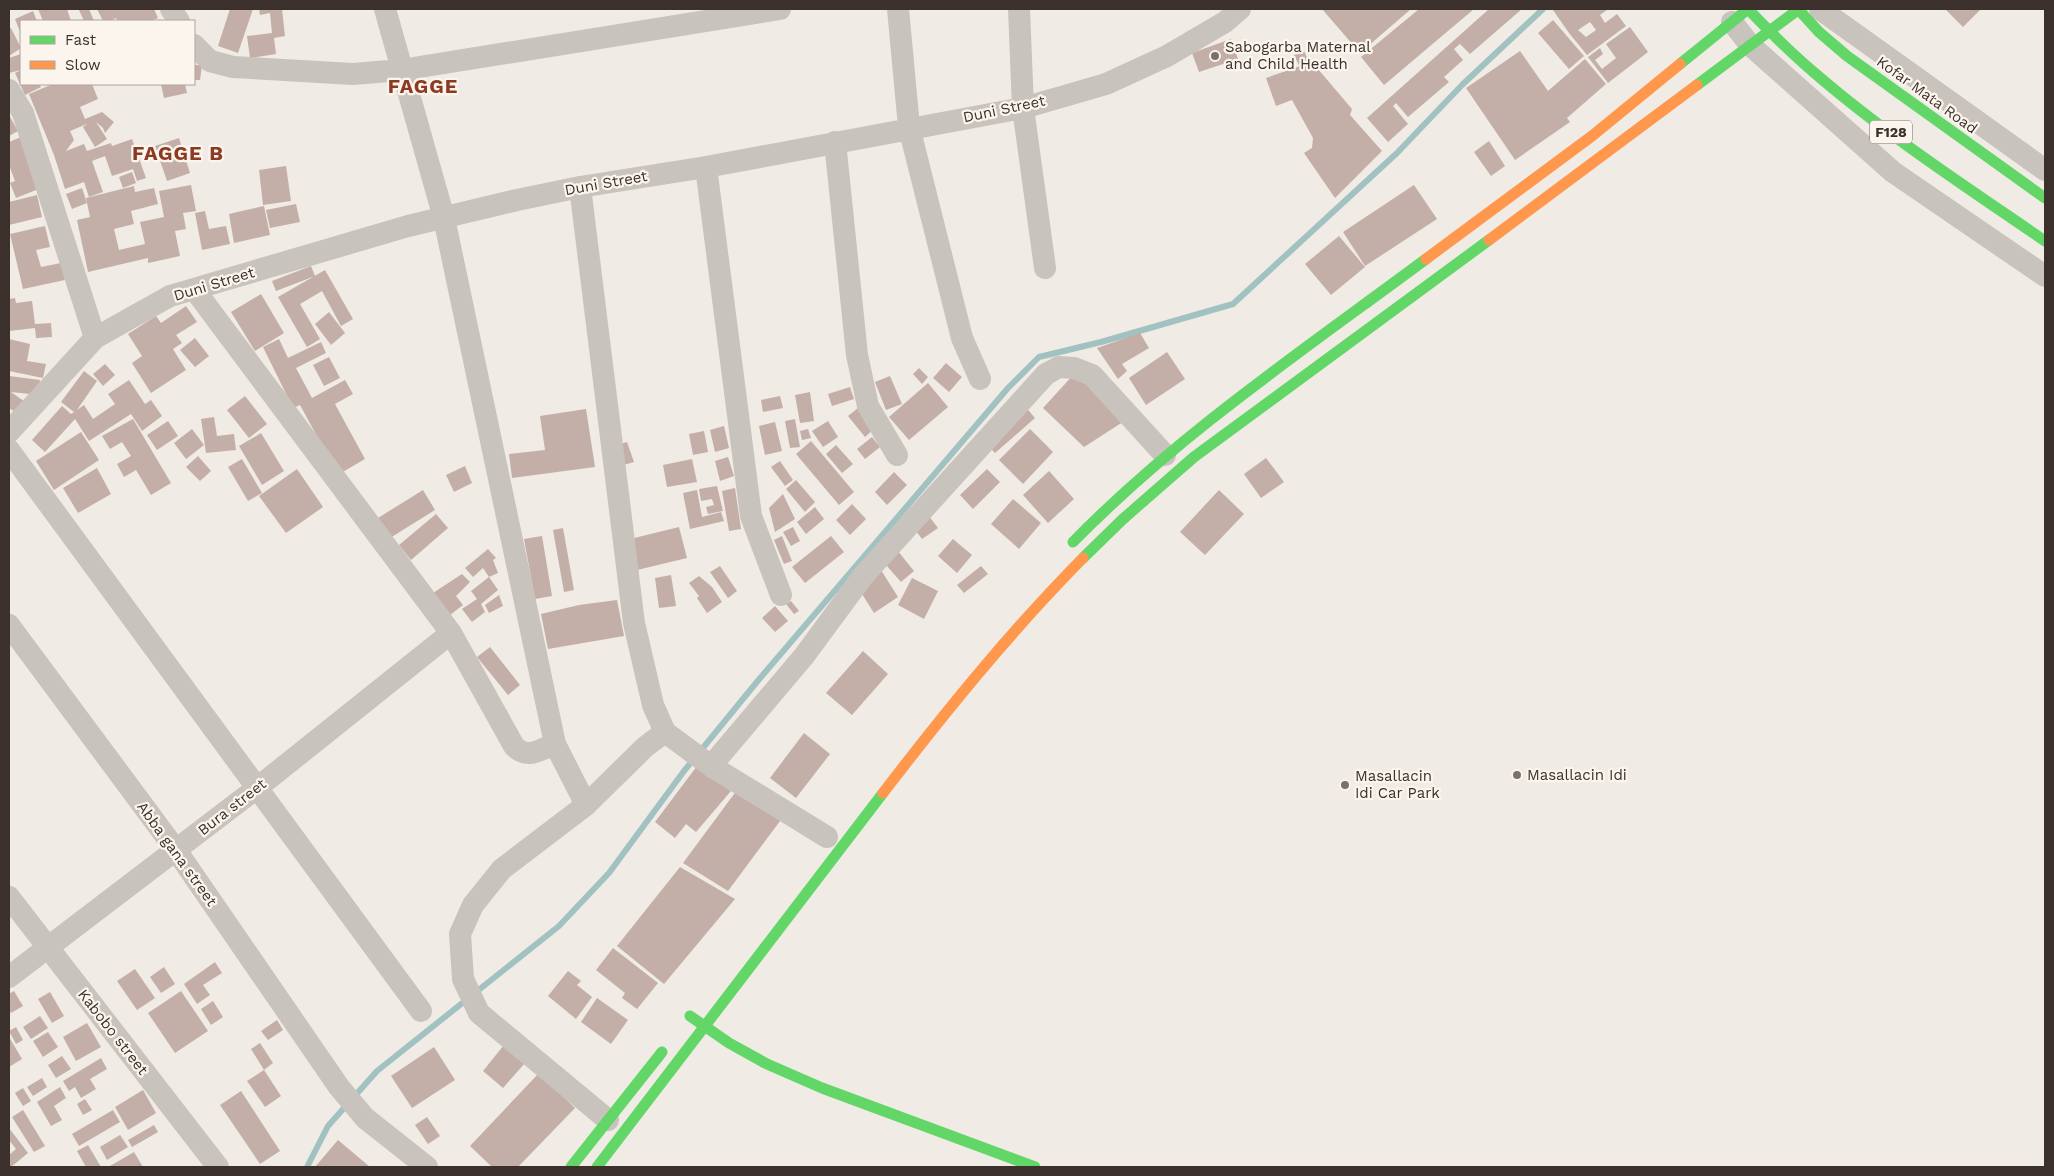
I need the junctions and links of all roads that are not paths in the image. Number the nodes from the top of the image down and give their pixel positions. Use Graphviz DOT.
graph roads {
  1 [pos="171,9"];
  2 [pos="385,9"];
  3 [pos="780,9"];
  4 [pos="898,9"];
  5 [pos="1019,9"];
  6 [pos="1240,9"];
  7 [pos="1798,9"];
  8 [pos="1820,9"];
  9 [pos="1743,13"];
  10 [pos="178,20"];
  11 [pos="1750,45"];
  12 [pos="195,46"];
  13 [pos="401,70"];
  14 [pos="9,90"];
  15 [pos="1022,108"];
  16 [pos="909,128"];
  17 [pos="835,142"];
  18 [pos="706,167"];
  19 [pos="2045,170"];
  20 [pos="580,187"];
  21 [pos="2045,198"];
  22 [pos="444,218"];
  23 [pos="2045,241"];
  24 [pos="1045,268"];
  25 [pos="2045,276"];
  26 [pos="194,289"];
  27 [pos="95,338"];
  28 [pos="980,379"];
  29 [pos="9,432"];
  30 [pos="9,450"];
  31 [pos="897,455"];
  32 [pos="1165,455"];
  33 [pos="1065,550"];
  34 [pos="781,595"];
  35 [pos="9,625"];
  36 [pos="450,633"];
  37 [pos="665,732"];
  38 [pos="555,744"];
  39 [pos="710,766"];
  40 [pos="257,788"];
  41 [pos="586,805"];
  42 [pos="827,837"];
  43 [pos="176,850"];
  44 [pos="9,897"];
  45 [pos="48,948"];
  46 [pos="9,977"];
  47 [pos="421,1012"];
  48 [pos="690,1016"];
  49 [pos="705,1026"];
  50 [pos="667,1046"];
  51 [pos="608,1120"];
  52 [pos="218,1167"];
  53 [pos="427,1167"];
  54 [pos="571,1167"];
  55 [pos="597,1167"];
  56 [pos="1034,1167"];
  1 -- 10 [label="street"];
  2 -- 13 [label="street"];
  3 -- 13 [label="street"];
  4 -- 16 [label="street"];
  5 -- 15 [label="street"];
  6 -- 15 [label="street, Duni Street"];
  7 -- 11 [label="main road"];
  7 -- 21 [label="main road, Kofar Mata Road / F128, bridge"];
  8 -- 19 [label="street"];
  9 -- 11 [label="street"];
  9 -- 23 [label="main road, F128, bridge"];
  9 -- 32 [label="main road"];
  11 -- 25 [label="street"];
  11 -- 49 [label="main road"];
  12 -- 13 [label="street"];
  13 -- 22 [label="street"];
  14 -- 27 [label="street"];
  15 -- 16 [label="street, Duni Street"];
  15 -- 24 [label="street"];
  16 -- 17 [label="street, Duni Street"];
  16 -- 28 [label="street"];
  17 -- 18 [label="street, Duni Street"];
  17 -- 31 [label="street"];
  18 -- 20 [label="street, Duni Street"];
  18 -- 34 [label="street"];
  20 -- 22 [label="street, Duni Street"];
  20 -- 37 [label="street"];
  22 -- 26 [label="street, Duni Street"];
  22 -- 38 [label="street"];
  26 -- 27 [label="street, Duni Street"];
  26 -- 36 [label="street"];
  27 -- 29 [label="street, Duni Street"];
  30 -- 40 [label="street"];
  32 -- 33 [label="main road"];
  32 -- 39 [label="street"];
  35 -- 43 [label="street, Abba gana street"];
  36 -- 38 [label="street"];
  36 -- 40 [label="street, Bura street"];
  37 -- 39 [label="street"];
  37 -- 41 [label="street"];
  38 -- 41 [label="street"];
  39 -- 42 [label="street"];
  40 -- 43 [label="street, Bura street"];
  40 -- 47 [label="street"];
  41 -- 51 [label="street"];
  43 -- 45 [label="street, Bura street"];
  43 -- 53 [label="street, Abba gana street"];
  44 -- 45 [label="street, Kabobo street"];
  45 -- 46 [label="street, Bura street"];
  45 -- 52 [label="street, Kabobo street"];
  48 -- 49 [label="main road"];
  49 -- 55 [label="main road"];
  49 -- 56 [label="main road"];
  50 -- 51 [label="main road"];
  51 -- 54 [label="main road"];
}
